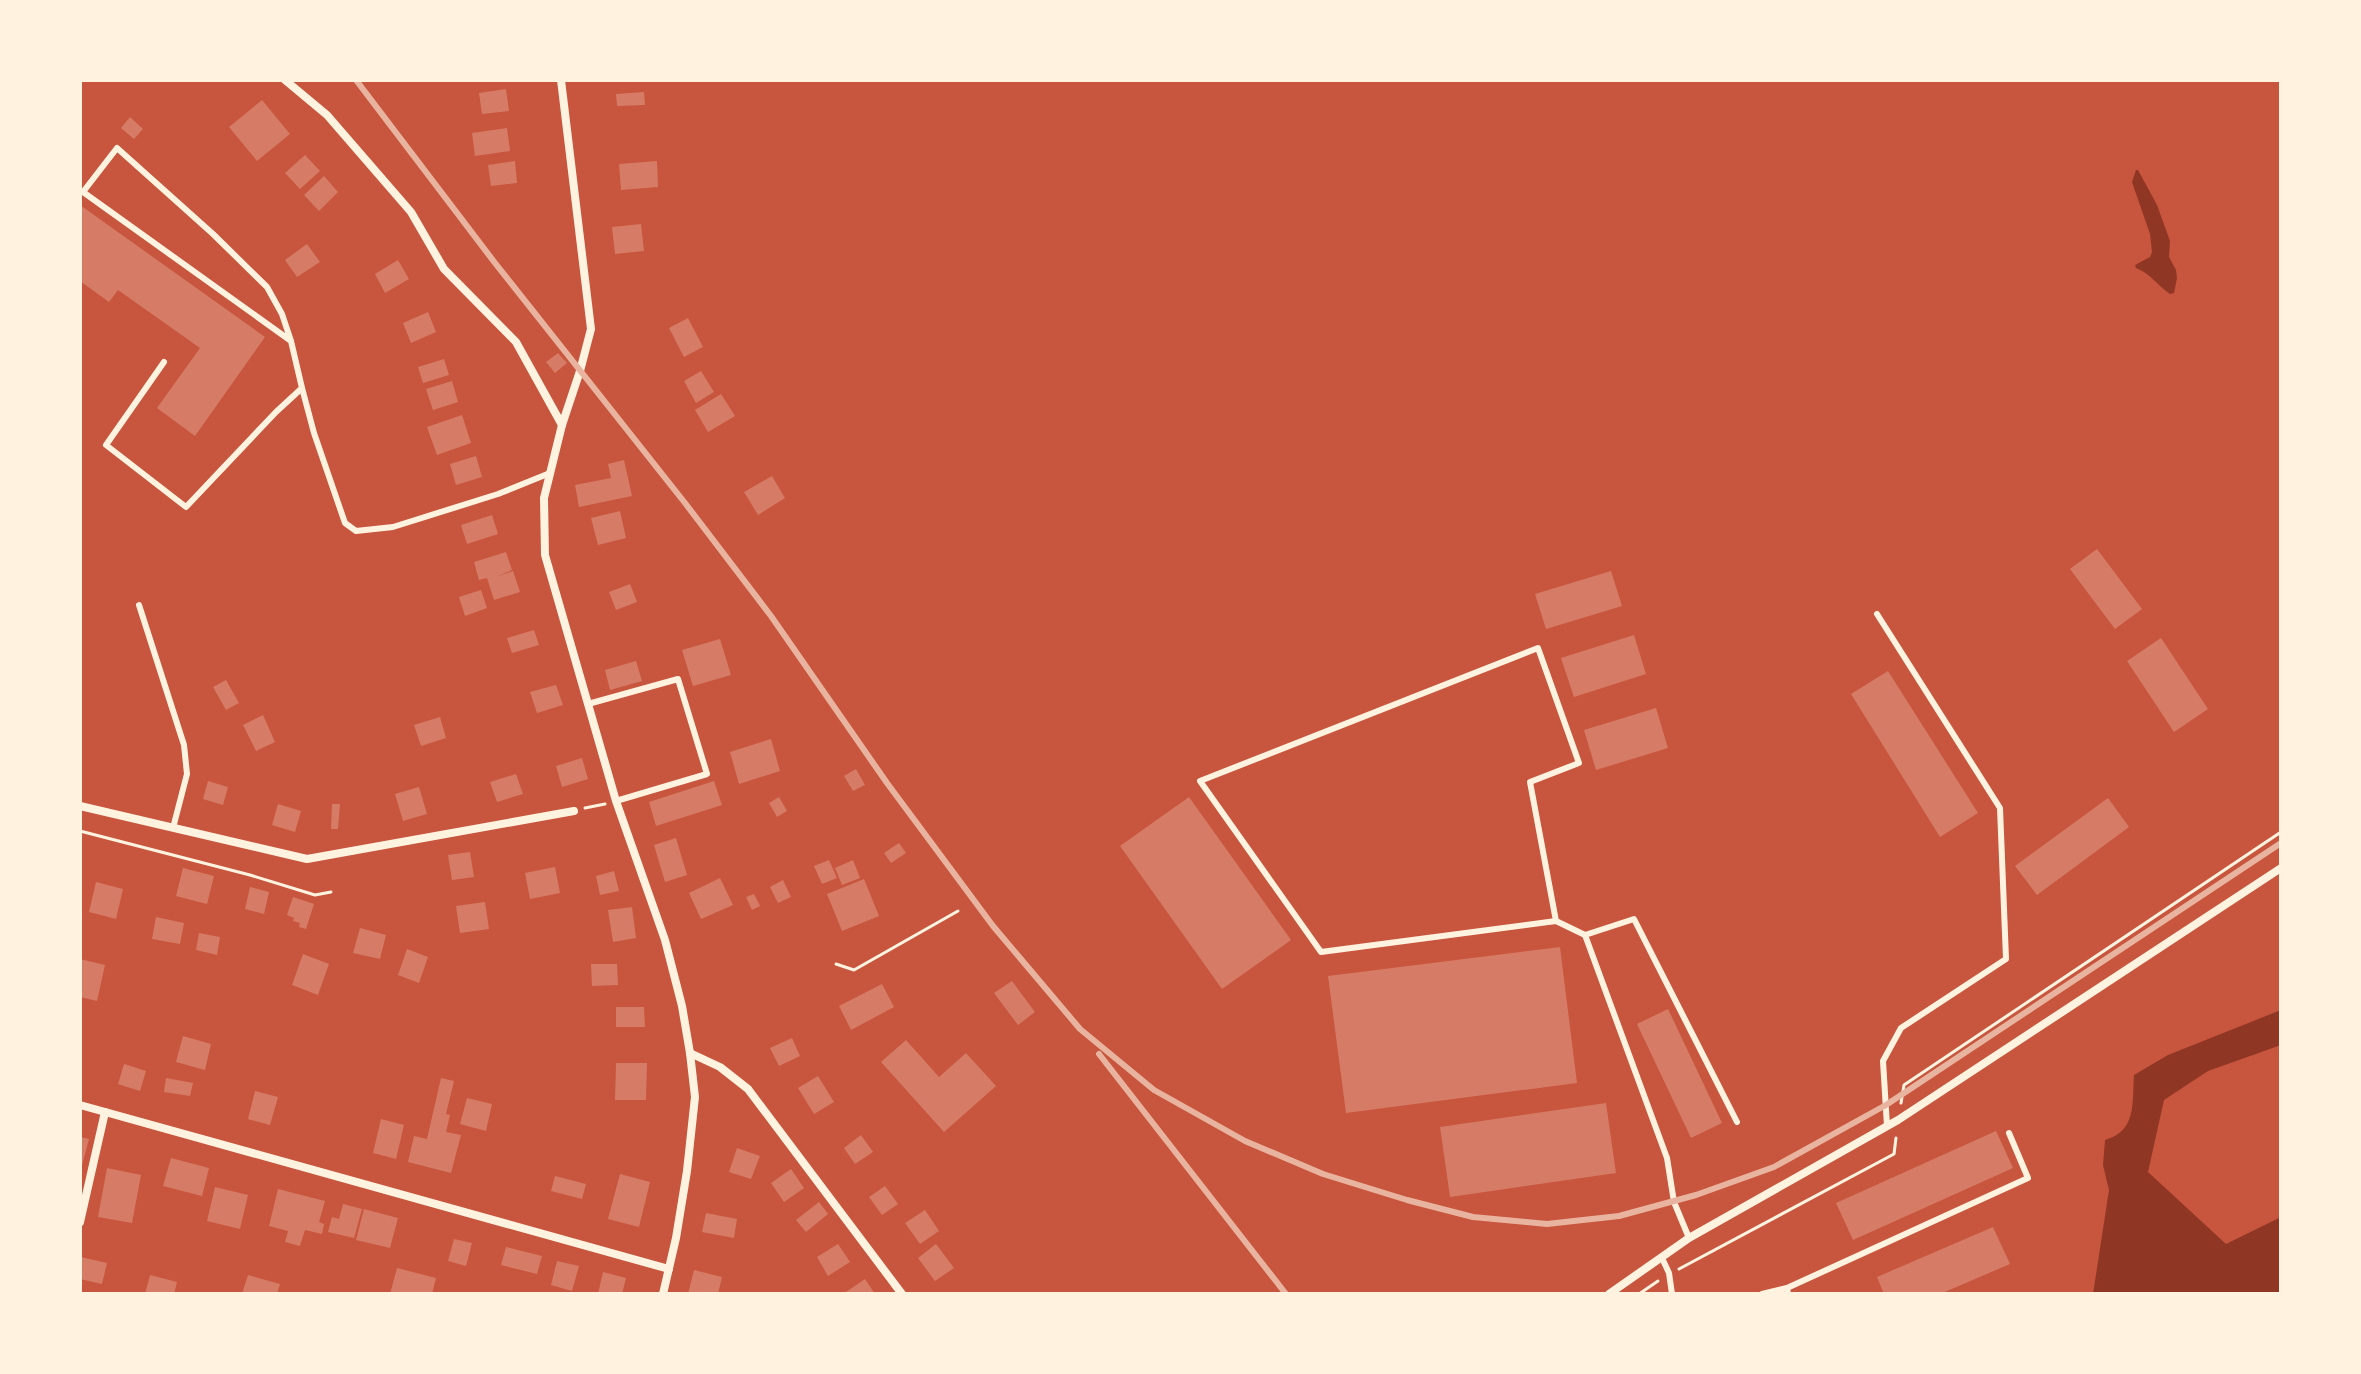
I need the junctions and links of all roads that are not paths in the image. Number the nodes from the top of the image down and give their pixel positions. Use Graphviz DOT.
graph roads {
  1 [pos="285,80"];
  2 [pos="561,80"];
  3 [pos="291,341"];
  4 [pos="164,362"];
  5 [pos="302,388"];
  6 [pos="562,425"];
  7 [pos="550,473"];
  8 [pos="139,605"];
  9 [pos="1877,614"];
  10 [pos="588,704"];
  11 [pos="616,801"];
  12 [pos="80,806"];
  13 [pos="574,811"];
  14 [pos="173,829"];
  15 [pos="2281,868"];
  16 [pos="1556,921"];
  17 [pos="1585,935"];
  18 [pos="690,1053"];
  19 [pos="80,1105"];
  20 [pos="105,1112"];
  21 [pos="1737,1122"];
  22 [pos="1887,1126"];
  23 [pos="2009,1133"];
  24 [pos="80,1222"];
  25 [pos="1689,1238"];
  26 [pos="1662,1258"];
  27 [pos="669,1269"];
  28 [pos="1787,1291"];
  29 [pos="663,1294"];
  30 [pos="902,1294"];
  31 [pos="1609,1294"];
  32 [pos="1672,1294"];
  33 [pos="1762,1294"];
  1 -- 6 [label="street"];
  2 -- 6 [label="street"];
  3 -- 3 [label="lane"];
  3 -- 5 [label="lane"];
  4 -- 5 [label="lane"];
  5 -- 7 [label="lane"];
  6 -- 7 [label="street"];
  7 -- 10 [label="street"];
  8 -- 14 [label="lane"];
  9 -- 22 [label="lane"];
  10 -- 11 [label="street"];
  10 -- 11 [label="lane"];
  11 -- 18 [label="street"];
  12 -- 14 [label="street"];
  13 -- 14 [label="street"];
  15 -- 22 [label="street"];
  16 -- 16 [label="lane"];
  16 -- 17 [label="lane"];
  17 -- 21 [label="lane"];
  17 -- 25 [label="lane"];
  18 -- 27 [label="street"];
  18 -- 30 [label="street"];
  19 -- 20 [label="street"];
  20 -- 24 [label="street"];
  20 -- 27 [label="street"];
  22 -- 25 [label="street"];
  23 -- 28 [label="lane"];
  25 -- 26 [label="street"];
  26 -- 31 [label="street"];
  26 -- 32 [label="lane"];
  27 -- 29 [label="street"];
  28 -- 33 [label="lane"];
}
